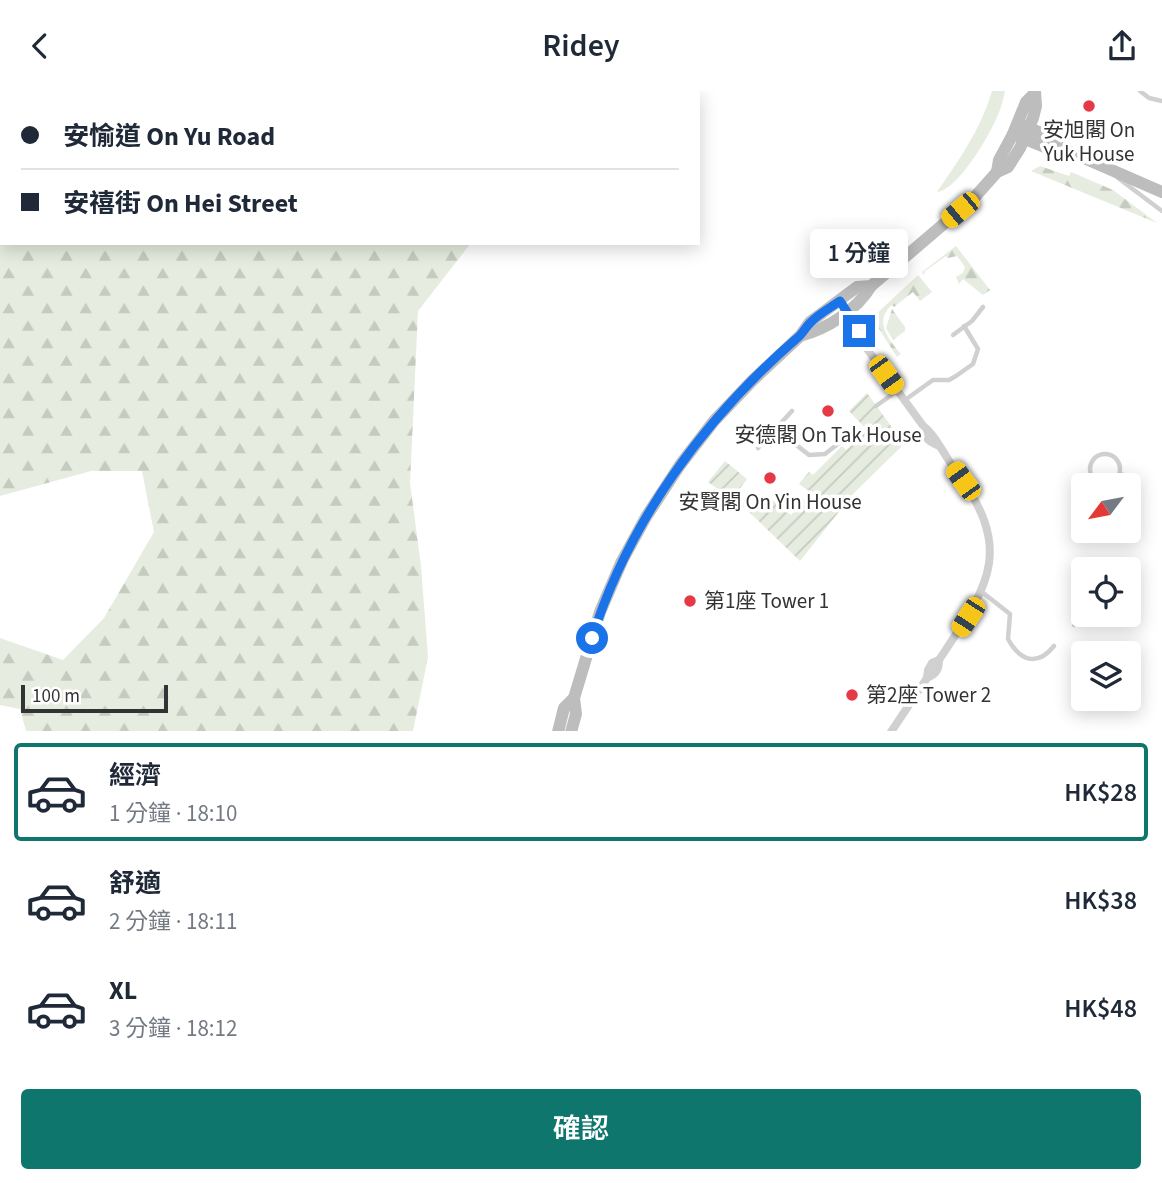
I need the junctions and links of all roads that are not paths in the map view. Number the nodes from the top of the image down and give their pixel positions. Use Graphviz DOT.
graph roads {
  1 [pos="1140,91"];
  2 [pos="1034,92"];
  3 [pos="1162,101"];
  4 [pos="1021,131"];
  5 [pos="1101,165"];
  6 [pos="1162,192"];
  7 [pos="1162,211"];
  8 [pos="983,307"];
  9 [pos="839,309"];
  10 [pos="964,326"];
  11 [pos="953,335"];
  12 [pos="898,391"];
  13 [pos="905,401"];
  14 [pos="876,406"];
  15 [pos="792,411"];
  16 [pos="776,429"];
  17 [pos="839,443"];
  18 [pos="758,448"];
  19 [pos="1120,473"];
  20 [pos="982,592"];
  21 [pos="1054,646"];
  22 [pos="574,698"];
  23 [pos="558,731"];
  24 [pos="571,731"];
  25 [pos="891,731"];
  1 -- 3 [label="lane"];
  2 -- 4 [label="street"];
  4 -- 5 [label="street"];
  4 -- 9 [label="street"];
  5 -- 6 [label="street"];
  5 -- 7 [label="lane"];
  8 -- 10 [label="lane"];
  9 -- 12 [label="street"];
  9 -- 22 [label="street"];
  10 -- 11 [label="lane"];
  10 -- 13 [label="lane"];
  12 -- 13 [label="street"];
  12 -- 14 [label="lane"];
  13 -- 20 [label="street"];
  15 -- 16 [label="lane"];
  16 -- 17 [label="lane"];
  16 -- 18 [label="lane"];
  19 -- 19 [label="lane"];
  20 -- 21 [label="lane"];
  20 -- 25 [label="street"];
  22 -- 23 [label="street"];
  22 -- 24 [label="street"];
}
